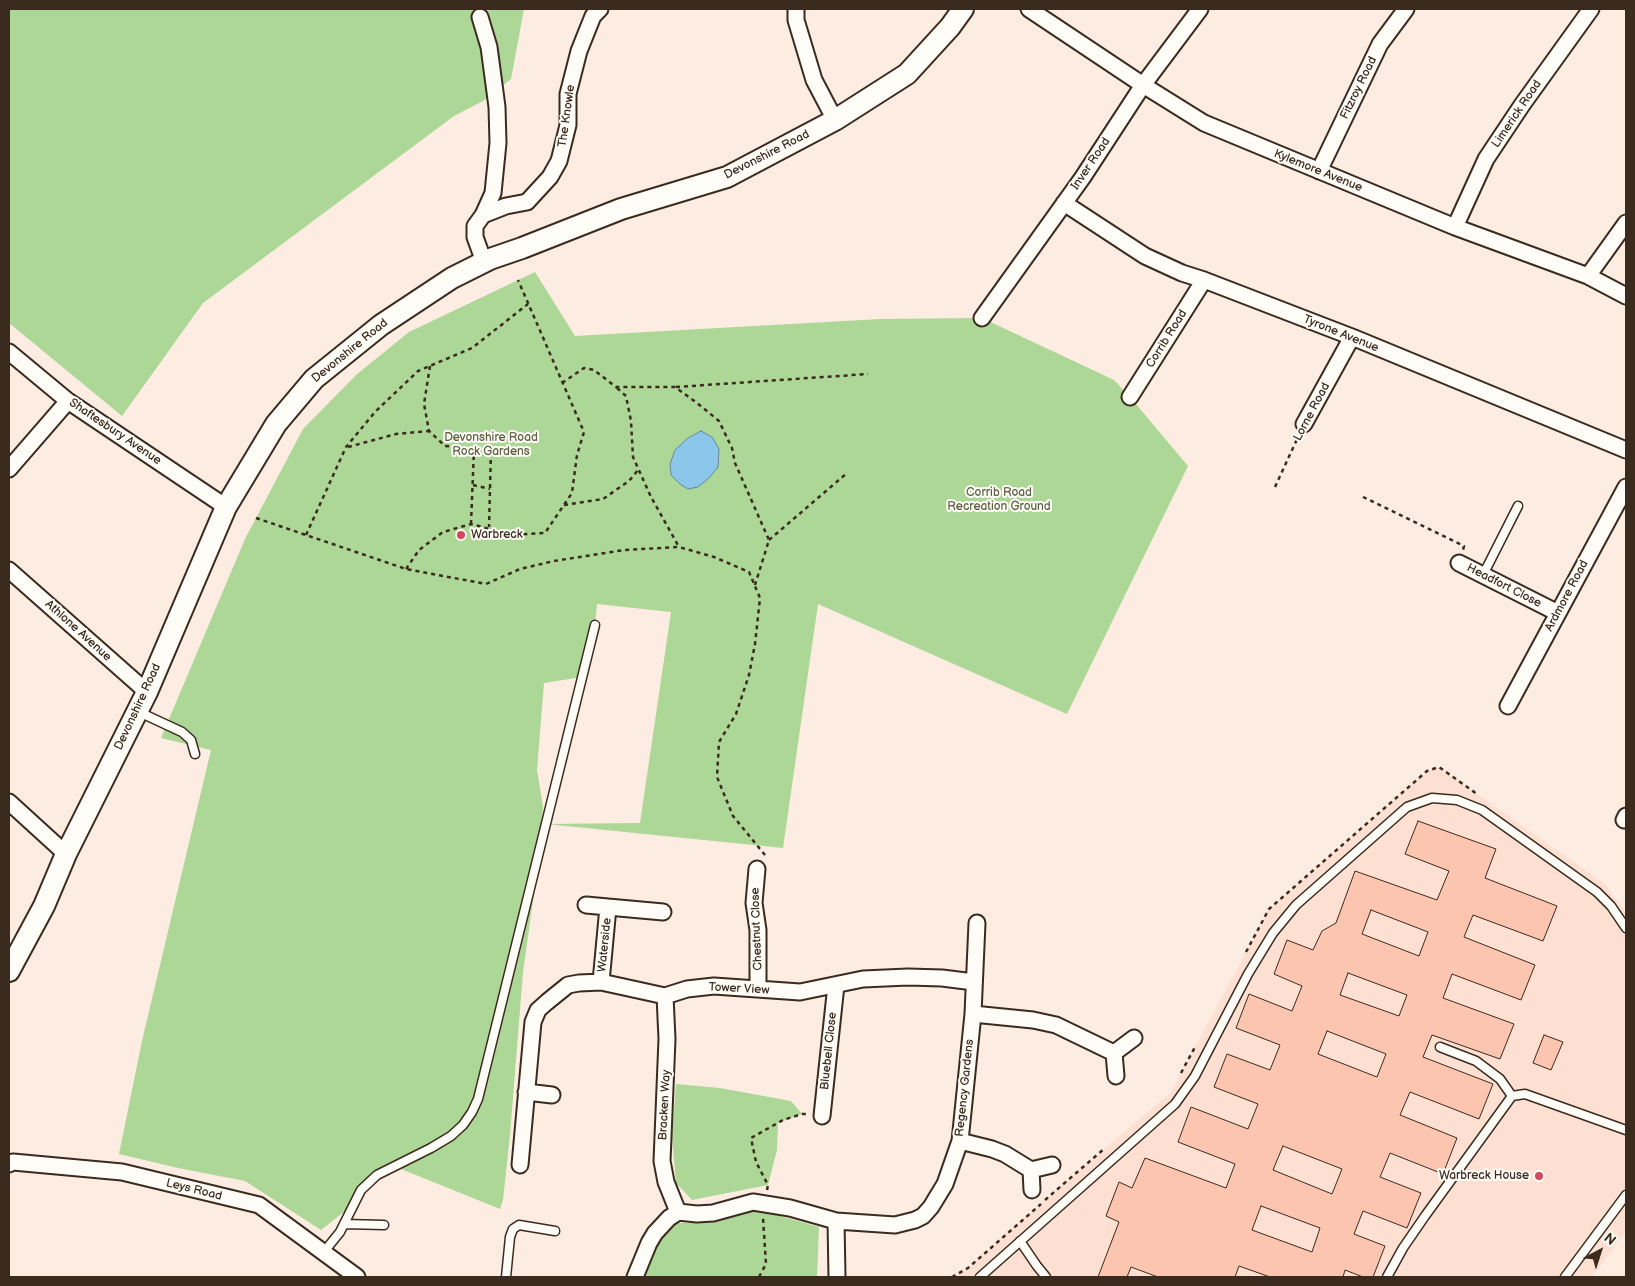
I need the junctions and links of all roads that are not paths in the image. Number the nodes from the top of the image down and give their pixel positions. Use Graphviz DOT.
graph roads {
  1 [pos="600,9"];
  2 [pos="796,9"];
  3 [pos="963,9"];
  4 [pos="1029,9"];
  5 [pos="1200,9"];
  6 [pos="1406,9"];
  7 [pos="1591,9"];
  8 [pos="479,13"];
  9 [pos="1143,85"];
  10 [pos="835,120"];
  11 [pos="1319,171"];
  12 [pos="1064,203"];
  13 [pos="483,215"];
  14 [pos="1626,224"];
  15 [pos="1455,227"];
  16 [pos="484,262"];
  17 [pos="1588,276"];
  18 [pos="1204,280"];
  19 [pos="1626,296"];
  20 [pos="982,318"];
  21 [pos="1352,337"];
  22 [pos="9,352"];
  23 [pos="1130,397"];
  24 [pos="68,401"];
  25 [pos="1304,424"];
  26 [pos="1626,450"];
  27 [pos="9,469"];
  28 [pos="1626,487"];
  29 [pos="1518,506"];
  30 [pos="226,507"];
  31 [pos="1459,563"];
  32 [pos="9,570"];
  33 [pos="1483,575"];
  34 [pos="1558,613"];
  35 [pos="594,624"];
  36 [pos="147,692"];
  37 [pos="1508,706"];
  38 [pos="137,711"];
  39 [pos="195,754"];
  40 [pos="9,802"];
  41 [pos="66,854"];
  42 [pos="762,863"];
  43 [pos="586,905"];
  44 [pos="608,907"];
  45 [pos="663,912"];
  46 [pos="977,923"];
  47 [pos="1626,928"];
  48 [pos="9,971"];
  49 [pos="601,982"];
  50 [pos="974,982"];
  51 [pos="836,986"];
  52 [pos="758,989"];
  53 [pos="664,996"];
  54 [pos="973,1014"];
  55 [pos="1134,1038"];
  56 [pos="1440,1047"];
  57 [pos="1114,1053"];
  58 [pos="1116,1076"];
  59 [pos="526,1092"];
  60 [pos="552,1095"];
  61 [pos="1512,1096"];
  62 [pos="822,1116"];
  63 [pos="1626,1130"];
  64 [pos="960,1141"];
  65 [pos="9,1164"];
  66 [pos="1052,1164"];
  67 [pos="520,1165"];
  68 [pos="1031,1170"];
  69 [pos="1032,1190"];
  70 [pos="1626,1196"];
  71 [pos="678,1212"];
  72 [pos="836,1221"];
  73 [pos="344,1224"];
  74 [pos="384,1225"];
  75 [pos="555,1231"];
  76 [pos="1020,1241"];
  77 [pos="323,1253"];
  78 [pos="357,1277"];
  79 [pos="506,1277"];
  80 [pos="635,1277"];
  81 [pos="837,1277"];
  82 [pos="980,1277"];
  83 [pos="1046,1277"];
  84 [pos="1387,1277"];
  85 [pos="1565,1277"];
  1 -- 13 [label="street, The Knowle"];
  2 -- 10 [label="street"];
  3 -- 10 [label="main road, Devonshire Road"];
  4 -- 9 [label="street, Kylemore Avenue"];
  5 -- 9 [label="street, Inver Road"];
  6 -- 11 [label="street, Fitzroy Road"];
  7 -- 15 [label="street, Limerick Road"];
  8 -- 13 [label="street"];
  9 -- 11 [label="street, Kylemore Avenue"];
  9 -- 12 [label="street, Inver Road"];
  10 -- 16 [label="main road, Devonshire Road"];
  11 -- 15 [label="street, Kylemore Avenue"];
  12 -- 18 [label="street, Tyrone Avenue"];
  12 -- 20 [label="street, Inver Road"];
  13 -- 16 [label="street"];
  14 -- 17 [label="street"];
  15 -- 17 [label="street, Kylemore Avenue"];
  16 -- 30 [label="main road, Devonshire Road"];
  17 -- 19 [label="street, Kylemore Avenue"];
  18 -- 21 [label="street, Tyrone Avenue"];
  18 -- 23 [label="street, Corrib Road"];
  21 -- 25 [label="street, Lorne Road"];
  21 -- 26 [label="street, Tyrone Avenue"];
  22 -- 24 [label="street, Shaftesbury Avenue"];
  24 -- 27 [label="street"];
  24 -- 30 [label="street, Shaftesbury Avenue"];
  28 -- 34 [label="street, Ardmore Road"];
  29 -- 33 [label="lane"];
  30 -- 36 [label="main road, Devonshire Road"];
  31 -- 33 [label="street, Headfort Close"];
  32 -- 36 [label="street, Athlone Avenue"];
  33 -- 34 [label="street, Headfort Close"];
  34 -- 37 [label="street, Ardmore Road"];
  35 -- 73 [label="lane"];
  36 -- 38 [label="main road, Devonshire Road"];
  38 -- 39 [label="lane"];
  38 -- 41 [label="main road, Devonshire Road"];
  40 -- 41 [label="street"];
  41 -- 48 [label="main road, Devonshire Road"];
  42 -- 52 [label="street, Chestnut Close"];
  43 -- 44 [label="street, Waterside"];
  44 -- 45 [label="street, Waterside"];
  44 -- 49 [label="street, Waterside"];
  46 -- 50 [label="street, Regency Gardens"];
  47 -- 76 [label="lane"];
  49 -- 53 [label="street, Tower View"];
  49 -- 59 [label="street, Tower View"];
  50 -- 51 [label="street, Tower View"];
  50 -- 54 [label="street, Regency Gardens"];
  51 -- 52 [label="street, Tower View"];
  51 -- 62 [label="street, Bluebell Close"];
  52 -- 53 [label="street, Tower View"];
  53 -- 71 [label="street, Bracken Way"];
  54 -- 57 [label="street"];
  54 -- 64 [label="street, Regency Gardens"];
  55 -- 57 [label="street"];
  56 -- 61 [label="lane"];
  57 -- 58 [label="street"];
  59 -- 60 [label="street"];
  59 -- 67 [label="street, Tower View"];
  61 -- 63 [label="lane"];
  61 -- 84 [label="lane"];
  64 -- 68 [label="street"];
  64 -- 72 [label="street, Regency Gardens"];
  65 -- 77 [label="street, Leys Road"];
  66 -- 68 [label="street"];
  68 -- 69 [label="street"];
  70 -- 85 [label="lane"];
  71 -- 72 [label="street, Regency Gardens"];
  71 -- 80 [label="street"];
  72 -- 81 [label="street"];
  73 -- 74 [label="lane"];
  73 -- 77 [label="lane"];
  75 -- 79 [label="lane"];
  76 -- 82 [label="lane"];
  76 -- 83 [label="lane"];
  77 -- 78 [label="street, Leys Road"];
}
